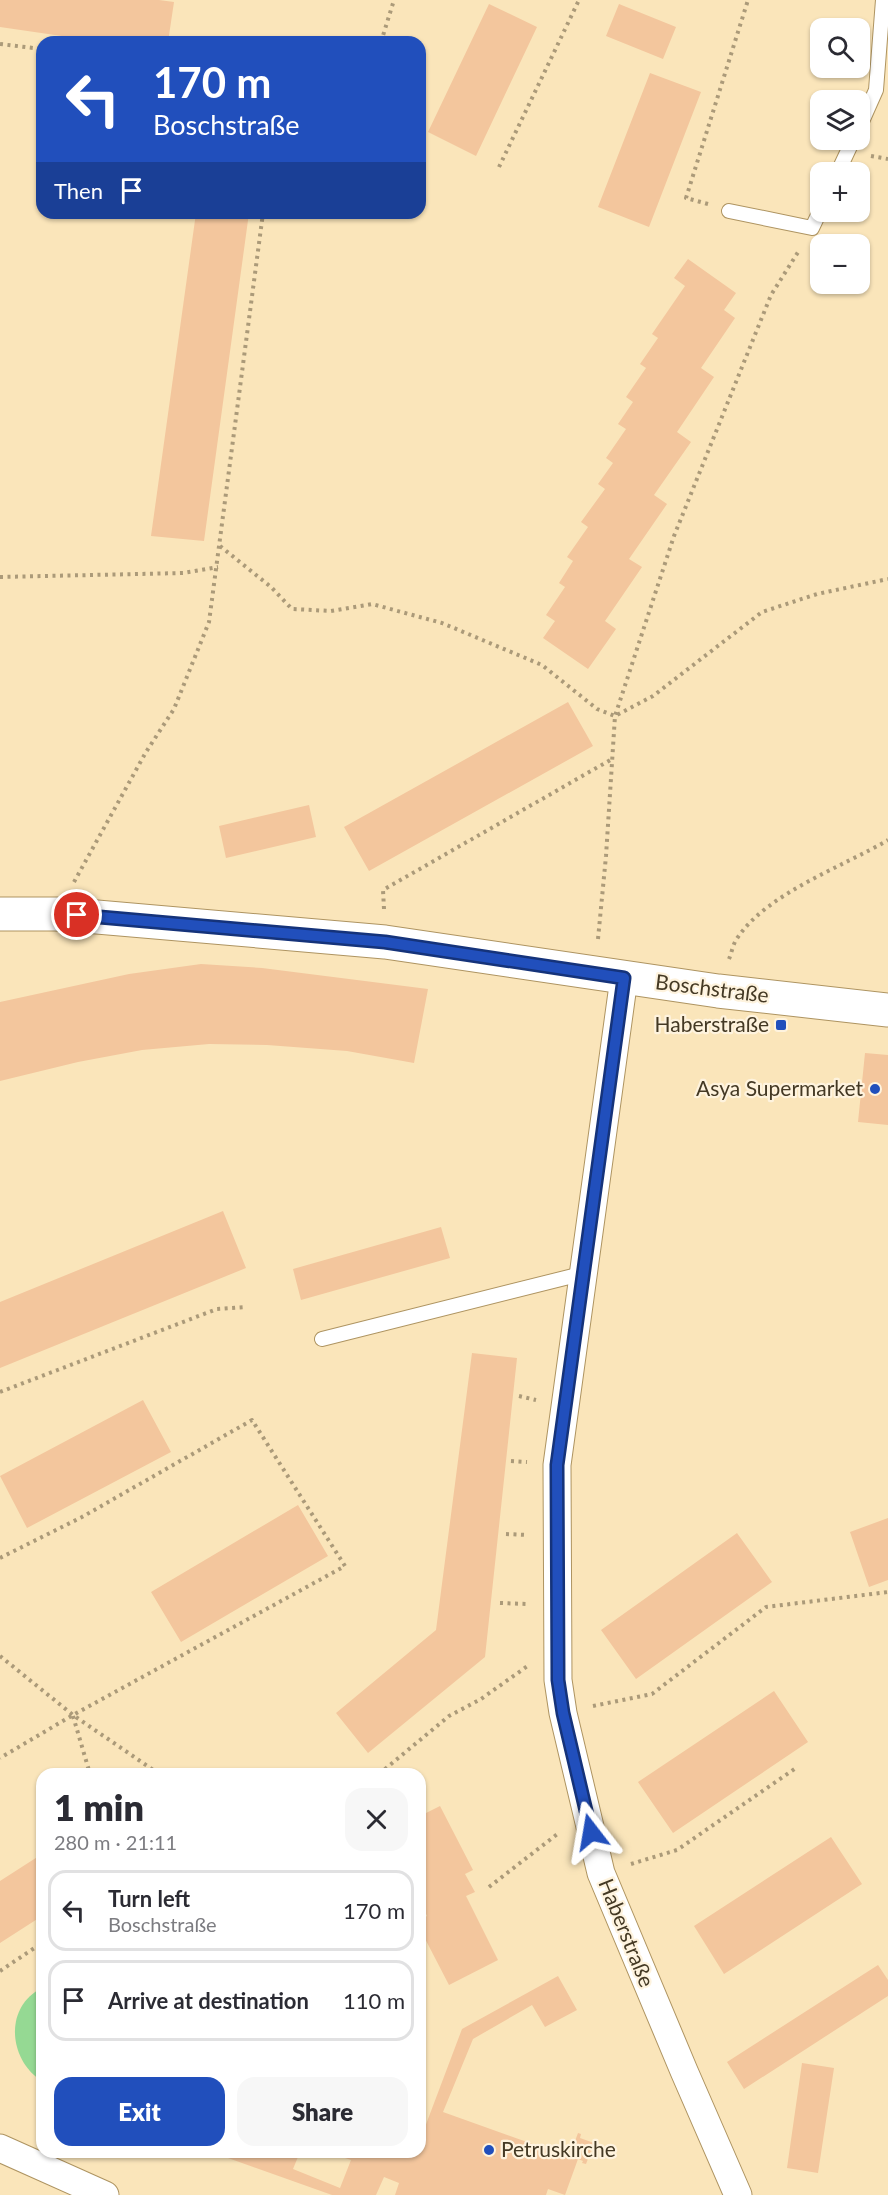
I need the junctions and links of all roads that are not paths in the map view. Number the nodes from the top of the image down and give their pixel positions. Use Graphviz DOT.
graph roads {
  1 [pos="883,0"];
  2 [pos="870,104"];
  3 [pos="729,211"];
  4 [pos="815,222"];
  5 [pos="0,914"];
  6 [pos="609,975"];
  7 [pos="888,1010"];
  8 [pos="585,1273"];
  9 [pos="321,1339"];
  10 [pos="0,2148"];
  11 [pos="105,2195"];
  12 [pos="738,2195"];
  1 -- 2 [label="lane"];
  3 -- 4 [label="lane"];
  5 -- 6 [label="street, Boschstraße"];
  6 -- 7 [label="street, Boschstraße"];
  6 -- 8 [label="street, Haberstraße"];
  8 -- 9 [label="lane"];
  8 -- 12 [label="street, Haberstraße"];
  10 -- 11 [label="street"];
}
